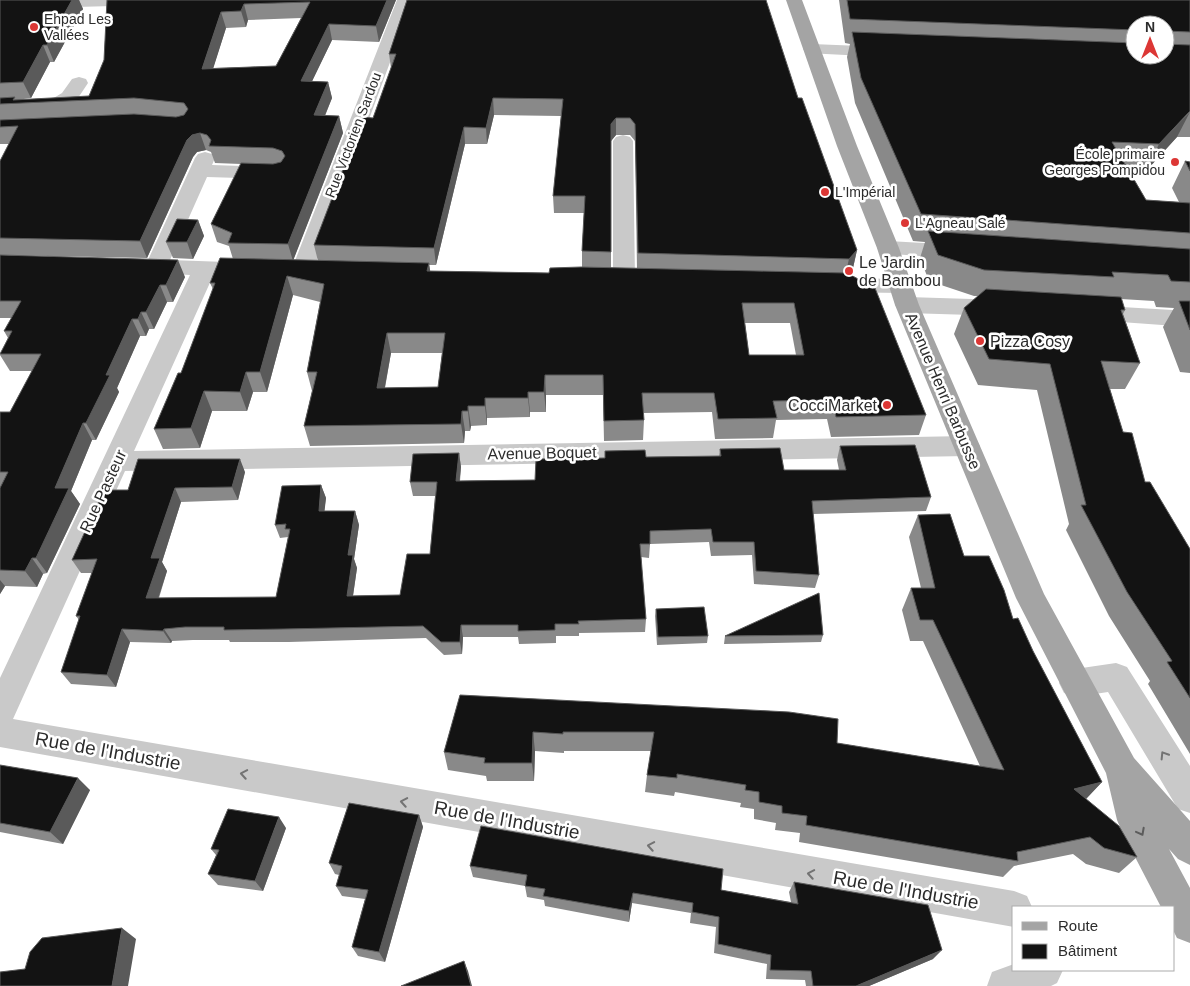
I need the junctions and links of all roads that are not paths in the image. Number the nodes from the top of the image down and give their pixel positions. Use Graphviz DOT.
graph roads {
  1 [pos="151,0"];
  2 [pos="405,0"];
  3 [pos="794,0"];
  4 [pos="0,4"];
  5 [pos="812,49"];
  6 [pos="902,53"];
  7 [pos="79,83"];
  8 [pos="0,108"];
  9 [pos="623,141"];
  10 [pos="278,173"];
  11 [pos="888,248"];
  12 [pos="976,253"];
  13 [pos="127,266"];
  14 [pos="156,267"];
  15 [pos="205,268"];
  16 [pos="624,279"];
  17 [pos="811,284"];
  18 [pos="904,296"];
  19 [pos="1023,309"];
  20 [pos="1062,312"];
  21 [pos="1190,319"];
  22 [pos="967,446"];
  23 [pos="116,461"];
  24 [pos="1076,683"];
  25 [pos="0,713"];
  26 [pos="0,732"];
  27 [pos="1122,769"];
  28 [pos="1190,797"];
  29 [pos="1190,847"];
  30 [pos="1012,909"];
  31 [pos="1184,917"];
  32 [pos="1042,971"];
  33 [pos="1006,986"];
  1 -- 4 [label="street"];
  2 -- 15 [label="street, Rue Victorien Sardou"];
  3 -- 5 [label="main road, Avenue Henri Barbusse"];
  5 -- 6 [label="street"];
  5 -- 11 [label="main road, Avenue Henri Barbusse"];
  7 -- 8 [label="street"];
  9 -- 16 [label="street"];
  10 -- 14 [label="street"];
  11 -- 12 [label="street"];
  11 -- 18 [label="main road, Avenue Henri Barbusse"];
  13 -- 14 [label="street"];
  14 -- 15 [label="street"];
  15 -- 23 [label="street, Rue Pasteur"];
  17 -- 18 [label="street"];
  18 -- 19 [label="street"];
  18 -- 22 [label="main road, Avenue Henri Barbusse"];
  20 -- 21 [label="street"];
  22 -- 23 [label="street, Avenue Boquet"];
  22 -- 24 [label="main road, Avenue Henri Barbusse"];
  23 -- 25 [label="street, Rue Pasteur"];
  24 -- 27 [label="main road, Avenue Henri Barbusse"];
  28 -- 24 [label="street, one-way"];
  30 -- 26 [label="street, Rue de l'Industrie, one-way"];
  27 -- 29 [label="main road"];
  27 -- 31 [label="main road, one-way"];
  32 -- 33 [label="street"];
}
